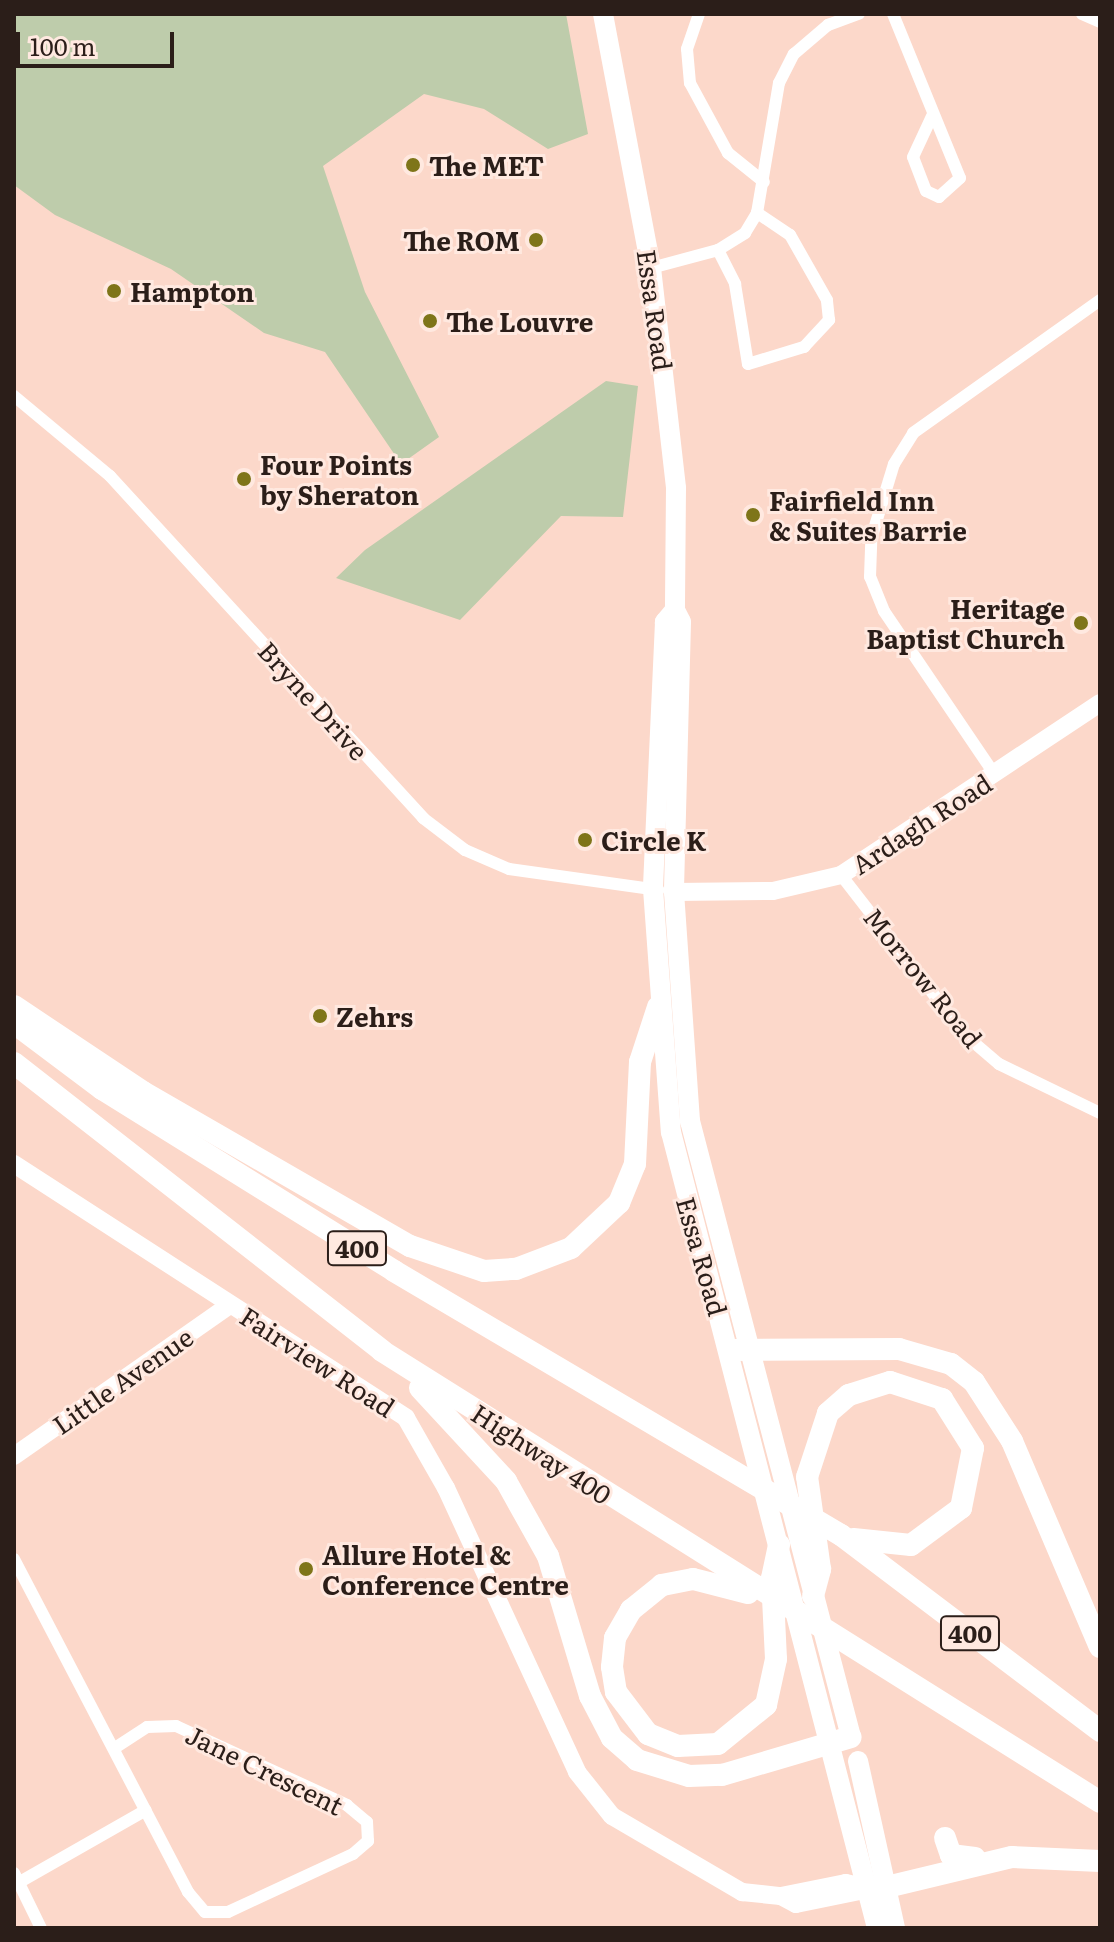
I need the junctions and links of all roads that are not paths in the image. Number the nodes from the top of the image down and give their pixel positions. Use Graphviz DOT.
graph roads {
  1 [pos="603,14"];
  2 [pos="699,14"];
  3 [pos="859,14"];
  4 [pos="893,14"];
  5 [pos="1082,14"];
  6 [pos="1100,22"];
  7 [pos="932,116"];
  8 [pos="764,182"];
  9 [pos="757,213"];
  10 [pos="718,250"];
  11 [pos="651,268"];
  12 [pos="1100,300"];
  13 [pos="14,396"];
  14 [pos="675,610"];
  15 [pos="1100,703"];
  16 [pos="995,775"];
  17 [pos="841,875"];
  18 [pos="653,889"];
  19 [pos="674,892"];
  20 [pos="14,1006"];
  21 [pos="658,1007"];
  22 [pos="14,1023"];
  23 [pos="14,1063"];
  24 [pos="1100,1113"];
  25 [pos="14,1164"];
  26 [pos="230,1305"];
  27 [pos="737,1350"];
  28 [pos="382,1351"];
  29 [pos="14,1456"];
  30 [pos="841,1535"];
  31 [pos="779,1545"];
  32 [pos="14,1559"];
  33 [pos="813,1596"];
  34 [pos="769,1599"];
  35 [pos="1100,1647"];
  36 [pos="1100,1731"];
  37 [pos="841,1740"];
  38 [pos="115,1748"];
  39 [pos="858,1761"];
  40 [pos="1100,1802"];
  41 [pos="146,1810"];
  42 [pos="945,1838"];
  43 [pos="1012,1857"];
  44 [pos="1100,1861"];
  45 [pos="16,1878"];
  46 [pos="881,1887"];
  47 [pos="41,1928"];
  48 [pos="877,1928"];
  49 [pos="895,1928"];
  1 -- 11 [label="main road, Essa Road"];
  2 -- 8 [label="street"];
  3 -- 8 [label="street"];
  4 -- 7 [label="street"];
  5 -- 6 [label="street"];
  7 -- 7 [label="street"];
  8 -- 9 [label="street"];
  9 -- 10 [label="street"];
  9 -- 10 [label="street"];
  10 -- 11 [label="street"];
  11 -- 14 [label="main road, Essa Road"];
  12 -- 16 [label="street"];
  13 -- 18 [label="street, Bryne Drive"];
  14 -- 18 [label="main road, Essa Road"];
  14 -- 19 [label="main road, Essa Road"];
  15 -- 16 [label="street, Ardagh Road"];
  16 -- 17 [label="street, Ardagh Road"];
  17 -- 19 [label="street, Ardagh Road"];
  17 -- 24 [label="street, Morrow Road"];
  18 -- 19 [label="street, Bryne Drive"];
  18 -- 21 [label="main road, Essa Road"];
  19 -- 27 [label="main road, Essa Road"];
  20 -- 21 [label="highway"];
  21 -- 27 [label="main road, Essa Road"];
  22 -- 30 [label="highway, 400"];
  23 -- 28 [label="highway, Highway 400 / 400"];
  25 -- 26 [label="street, Fairview Road"];
  26 -- 29 [label="street, Little Avenue"];
  26 -- 46 [label="street, Fairview Road"];
  27 -- 31 [label="main road, Essa Road"];
  27 -- 33 [label="main road, Essa Road"];
  27 -- 35 [label="highway"];
  28 -- 34 [label="highway, Highway 400 / 400"];
  28 -- 37 [label="highway"];
  30 -- 33 [label="highway"];
  30 -- 36 [label="highway, 400"];
  31 -- 34 [label="highway"];
  31 -- 37 [label="main road, Essa Road"];
  32 -- 38 [label="street, Jane Crescent"];
  33 -- 37 [label="main road, Essa Road"];
  34 -- 40 [label="highway, Highway 400 / 400"];
  37 -- 39 [label="street, Essa Road"];
  37 -- 46 [label="main road, Essa Road"];
  38 -- 41 [label="street, Jane Crescent"];
  38 -- 41 [label="street, Jane Crescent"];
  39 -- 46 [label="main road, Essa Road"];
  41 -- 45 [label="street"];
  42 -- 43 [label="highway"];
  43 -- 44 [label="highway"];
  43 -- 46 [label="highway"];
  45 -- 47 [label="street"];
  46 -- 48 [label="main road, Essa Road"];
  46 -- 49 [label="main road, Essa Road"];
}
